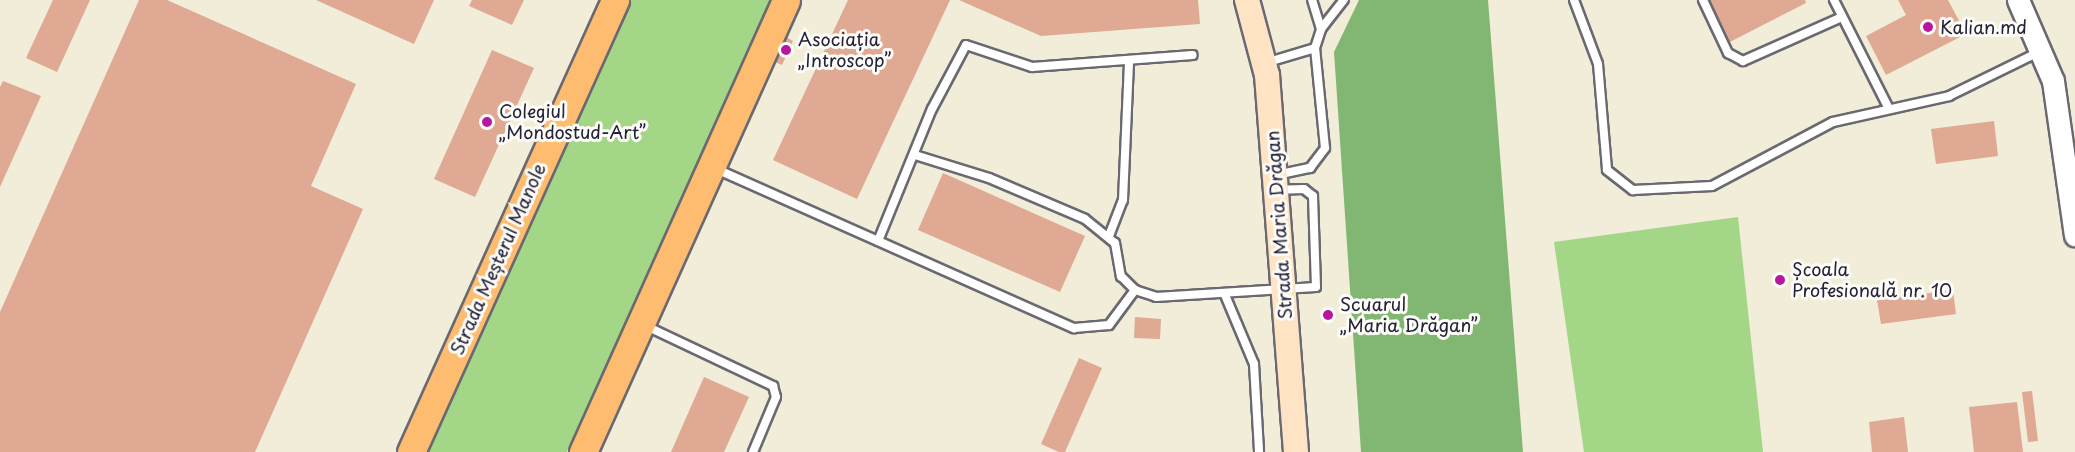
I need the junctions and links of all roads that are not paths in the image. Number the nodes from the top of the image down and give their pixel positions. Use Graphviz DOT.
graph roads {
  1 [pos="615,0"];
  2 [pos="786,0"];
  3 [pos="1247,0"];
  4 [pos="1312,0"];
  5 [pos="1344,0"];
  6 [pos="1574,0"];
  7 [pos="1703,0"];
  8 [pos="1834,0"];
  9 [pos="2018,0"];
  10 [pos="1842,17"];
  11 [pos="1320,30"];
  12 [pos="1314,48"];
  13 [pos="2042,51"];
  14 [pos="1193,55"];
  15 [pos="1129,61"];
  16 [pos="1265,63"];
  17 [pos="1888,107"];
  18 [pos="915,155"];
  19 [pos="711,166"];
  20 [pos="1276,182"];
  21 [pos="2075,235"];
  22 [pos="1109,236"];
  23 [pos="878,241"];
  24 [pos="1135,290"];
  25 [pos="1284,293"];
  26 [pos="1225,295"];
  27 [pos="641,323"];
  28 [pos="411,452"];
  29 [pos="583,452"];
  30 [pos="753,452"];
  31 [pos="1259,452"];
  32 [pos="1296,452"];
  1 -- 28 [label="main road, Strada Meșterul Manole"];
  2 -- 19 [label="main road"];
  3 -- 16 [label="main road, Strada Maria Drăgan"];
  4 -- 11 [label="lane"];
  5 -- 11 [label="lane"];
  6 -- 17 [label="lane"];
  7 -- 10 [label="lane"];
  8 -- 10 [label="lane"];
  9 -- 13 [label="street"];
  10 -- 17 [label="lane"];
  11 -- 12 [label="lane"];
  12 -- 16 [label="lane"];
  12 -- 20 [label="lane"];
  13 -- 17 [label="lane"];
  13 -- 21 [label="street"];
  14 -- 15 [label="lane"];
  15 -- 18 [label="lane"];
  15 -- 22 [label="lane"];
  16 -- 20 [label="main road, Strada Maria Drăgan"];
  18 -- 22 [label="lane"];
  18 -- 23 [label="lane"];
  19 -- 23 [label="lane"];
  19 -- 27 [label="main road"];
  20 -- 25 [label="main road, Strada Maria Drăgan"];
  20 -- 25 [label="lane"];
  22 -- 24 [label="lane"];
  23 -- 24 [label="lane"];
  24 -- 26 [label="lane"];
  25 -- 26 [label="lane"];
  25 -- 32 [label="main road, Strada Maria Drăgan"];
  26 -- 31 [label="lane"];
  27 -- 29 [label="main road"];
  27 -- 30 [label="lane"];
}
